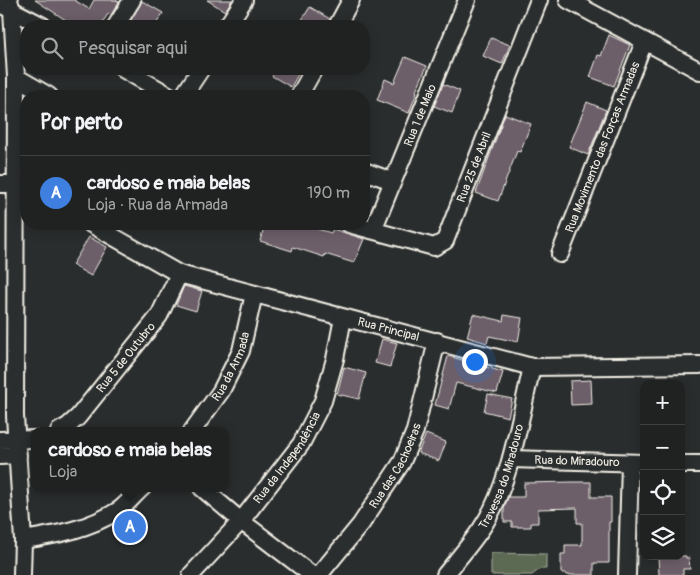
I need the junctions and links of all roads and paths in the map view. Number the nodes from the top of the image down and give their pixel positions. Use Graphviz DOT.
graph roads {
  1 [pos="132,0"];
  2 [pos="244,0"];
  3 [pos="351,0"];
  4 [pos="467,0"];
  5 [pos="539,0"];
  6 [pos="568,0"];
  7 [pos="7,4"];
  8 [pos="33,20"];
  9 [pos="120,20"];
  10 [pos="232,20"];
  11 [pos="340,20"];
  12 [pos="644,42"];
  13 [pos="700,71"];
  14 [pos="133,75"];
  15 [pos="197,75"];
  16 [pos="311,75"];
  17 [pos="16,77"];
  18 [pos="39,90"];
  19 [pos="160,90"];
  20 [pos="187,90"];
  21 [pos="302,90"];
  22 [pos="370,173"];
  23 [pos="392,181"];
  24 [pos="14,185"];
  25 [pos="370,229"];
  26 [pos="102,230"];
  27 [pos="373,230"];
  28 [pos="560,254"];
  29 [pos="179,274"];
  30 [pos="254,294"];
  31 [pos="343,318"];
  32 [pos="437,341"];
  33 [pos="700,365"];
  34 [pos="532,367"];
  35 [pos="66,427"];
  36 [pos="195,427"];
  37 [pos="0,440"];
  38 [pos="31,442"];
  39 [pos="17,448"];
  40 [pos="0,456"];
  41 [pos="511,459"];
  42 [pos="637,463"];
  43 [pos="685,464"];
  44 [pos="700,464"];
  45 [pos="138,492"];
  46 [pos="207,492"];
  47 [pos="241,521"];
  48 [pos="22,540"];
  49 [pos="22,575"];
  50 [pos="191,575"];
  51 [pos="312,575"];
  52 [pos="319,575"];
  53 [pos="445,575"];
  54 [pos="627,575"];
  1 -- 9 [label="street"];
  2 -- 10 [label="street"];
  3 -- 11 [label="street"];
  4 -- 23 [label="street, Rua 1 de Maio"];
  5 -- 27 [label="street, Rua 25 de Abril"];
  6 -- 12 [label="street"];
  7 -- 8 [label="street"];
  7 -- 17 [label="street"];
  12 -- 13 [label="street"];
  12 -- 28 [label="street, Rua Movimento das Forças Armadas"];
  14 -- 19 [label="street"];
  15 -- 20 [label="street"];
  16 -- 21 [label="street"];
  17 -- 18 [label="street"];
  17 -- 24 [label="street"];
  22 -- 23 [label="street"];
  23 -- 27 [label="street, Rua 1 de Maio"];
  24 -- 39 [label="street"];
  25 -- 27 [label="street, Rua 25 de Abril"];
  26 -- 29 [label="street, Rua Principal"];
  29 -- 30 [label="street, Rua Principal"];
  29 -- 35 [label="street, Rua 5 de Outubro"];
  30 -- 31 [label="street, Rua Principal"];
  30 -- 36 [label="street, Rua da Armada"];
  31 -- 32 [label="street, Rua Principal"];
  31 -- 47 [label="street, Rua da Independência"];
  32 -- 34 [label="street, Rua Principal"];
  32 -- 52 [label="street, Rua das Cachoeiras"];
  33 -- 34 [label="street, Rua Principal"];
  34 -- 41 [label="street, Travessa do Miradouro"];
  37 -- 39 [label="street"];
  38 -- 39 [label="street"];
  39 -- 40 [label="street"];
  39 -- 48 [label="street"];
  41 -- 42 [label="street, Rua do Miradouro"];
  41 -- 53 [label="street, Travessa do Miradouro"];
  42 -- 54 [label="street"];
  43 -- 44 [label="street"];
  45 -- 48 [label="street"];
  46 -- 47 [label="street"];
  47 -- 50 [label="street, Rua da Independência"];
  47 -- 51 [label="street"];
  48 -- 49 [label="street"];
}
